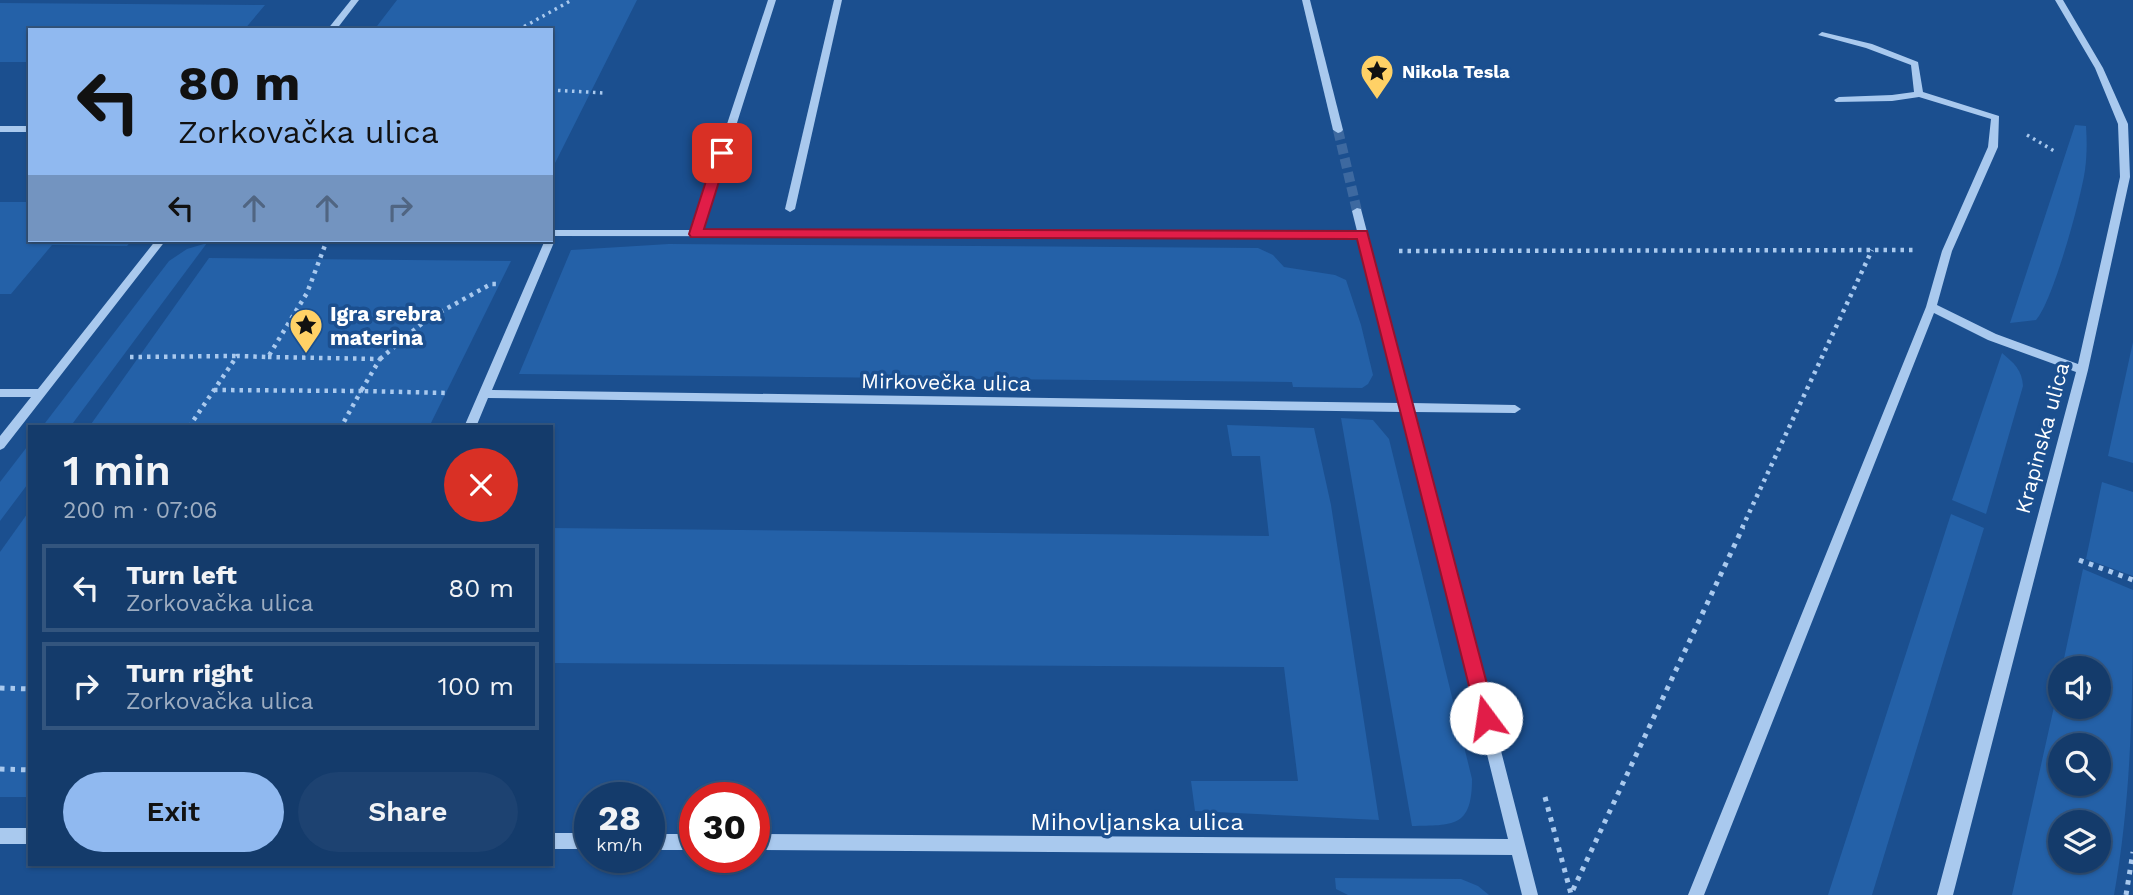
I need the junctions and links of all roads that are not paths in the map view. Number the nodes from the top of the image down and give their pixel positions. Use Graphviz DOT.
graph roads {
  1 [pos="355,0"];
  2 [pos="772,0"];
  3 [pos="838,0"];
  4 [pos="1306,0"];
  5 [pos="2059,0"];
  6 [pos="333,28"];
  7 [pos="1822,35"];
  8 [pos="1919,94"];
  9 [pos="1839,100"];
  10 [pos="0,129"];
  11 [pos="28,129"];
  12 [pos="1338,130"];
  13 [pos="2129,178"];
  14 [pos="790,209"];
  15 [pos="1357,211"];
  16 [pos="696,234"];
  17 [pos="1362,234"];
  18 [pos="553,236"];
  19 [pos="159,242"];
  20 [pos="548,242"];
  21 [pos="1931,307"];
  22 [pos="2082,370"];
  23 [pos="0,393"];
  24 [pos="41,393"];
  25 [pos="484,394"];
  26 [pos="1406,409"];
  27 [pos="1515,409"];
  28 [pos="471,425"];
  29 [pos="0,445"];
  30 [pos="0,836"];
  31 [pos="28,836"];
  32 [pos="553,841"];
  33 [pos="574,841"];
  34 [pos="770,842"];
  35 [pos="1519,847"];
  36 [pos="1530,895"];
  37 [pos="1696,895"];
  38 [pos="1945,895"];
  1 -- 6 [label="street"];
  2 -- 16 [label="street"];
  3 -- 14 [label="street"];
  4 -- 12 [label="street"];
  5 -- 13 [label="street, Krapinska ulica"];
  7 -- 8 [label="street"];
  8 -- 9 [label="street"];
  8 -- 21 [label="street"];
  10 -- 11 [label="street"];
  13 -- 22 [label="street, Krapinska ulica"];
  15 -- 17 [label="street"];
  16 -- 17 [label="street"];
  16 -- 18 [label="street"];
  17 -- 26 [label="street"];
  19 -- 24 [label="street"];
  20 -- 25 [label="street"];
  21 -- 22 [label="street"];
  21 -- 37 [label="street"];
  22 -- 38 [label="street, Krapinska ulica"];
  23 -- 24 [label="street"];
  24 -- 29 [label="street"];
  25 -- 26 [label="street, Mirkovečka ulica"];
  25 -- 28 [label="street"];
  26 -- 27 [label="street, Mirkovečka ulica"];
  26 -- 35 [label="street"];
  30 -- 31 [label="street"];
  32 -- 33 [label="street"];
  34 -- 35 [label="street, Mihovljanska ulica"];
  35 -- 36 [label="street"];
}
